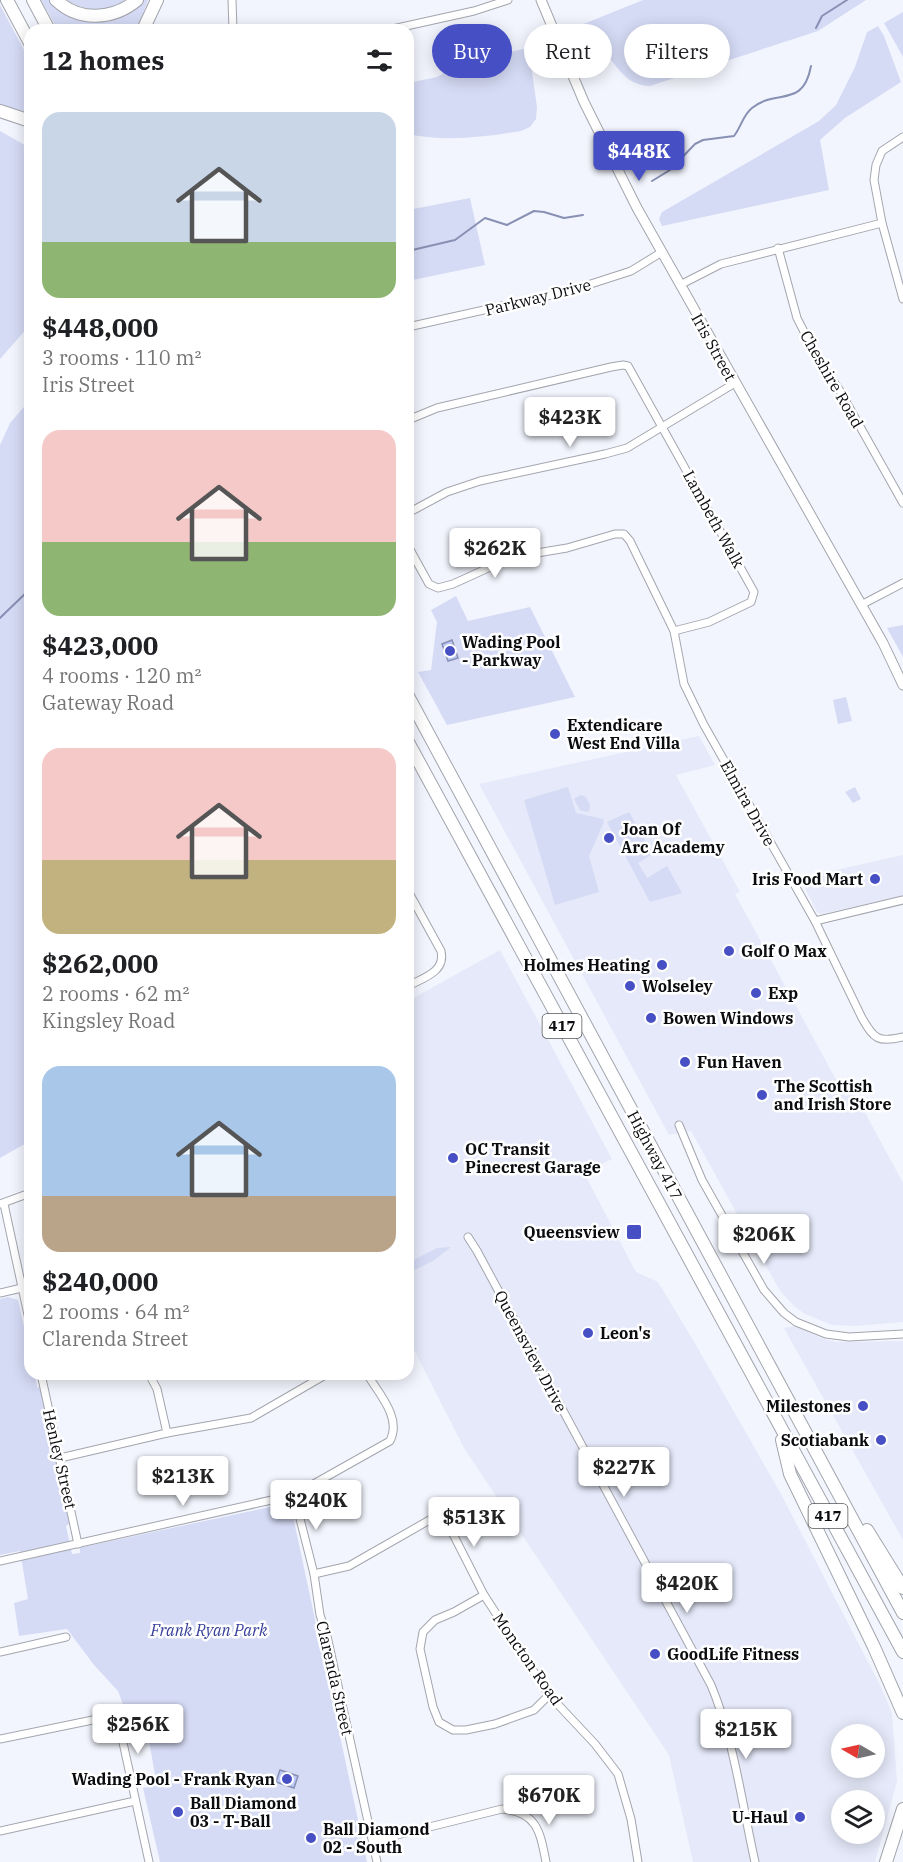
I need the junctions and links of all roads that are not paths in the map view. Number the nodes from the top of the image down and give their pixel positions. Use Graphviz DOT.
graph roads {
  1 [pos="7,0"];
  2 [pos="33,0"];
  3 [pos="56,0"];
  4 [pos="137,0"];
  5 [pos="157,0"];
  6 [pos="232,0"];
  7 [pos="508,0"];
  8 [pos="542,0"];
  9 [pos="46,24"];
  10 [pos="146,24"];
  11 [pos="232,24"];
  12 [pos="414,24"];
  13 [pos="24,32"];
  14 [pos="0,111"];
  15 [pos="24,119"];
  16 [pos="903,136"];
  17 [pos="882,223"];
  18 [pos="778,248"];
  19 [pos="662,252"];
  20 [pos="680,285"];
  21 [pos="903,299"];
  22 [pos="414,326"];
  23 [pos="735,383"];
  24 [pos="414,418"];
  25 [pos="663,426"];
  26 [pos="901,493"];
  27 [pos="903,503"];
  28 [pos="414,510"];
  29 [pos="414,557"];
  30 [pos="903,583"];
  31 [pos="861,605"];
  32 [pos="674,631"];
  33 [pos="903,685"];
  34 [pos="414,707"];
  35 [pos="414,753"];
  36 [pos="903,900"];
  37 [pos="414,902"];
  38 [pos="815,921"];
  39 [pos="414,983"];
  40 [pos="903,1037"];
  41 [pos="679,1125"];
  42 [pos="24,1195"];
  43 [pos="2,1204"];
  44 [pos="468,1237"];
  45 [pos="24,1280"];
  46 [pos="24,1287"];
  47 [pos="0,1293"];
  48 [pos="903,1334"];
  49 [pos="42,1380"];
  50 [pos="152,1380"];
  51 [pos="317,1380"];
  52 [pos="371,1380"];
  53 [pos="780,1427"];
  54 [pos="166,1433"];
  55 [pos="814,1446"];
  56 [pos="60,1458"];
  57 [pos="294,1495"];
  58 [pos="78,1544"];
  59 [pos="0,1562"];
  60 [pos="314,1574"];
  61 [pos="903,1588"];
  62 [pos="484,1595"];
  63 [pos="903,1613"];
  64 [pos="66,1637"];
  65 [pos="0,1652"];
  66 [pos="903,1652"];
  67 [pos="549,1695"];
  68 [pos="903,1713"];
  69 [pos="0,1739"];
  70 [pos="135,1801"];
  71 [pos="903,1809"];
  72 [pos="0,1831"];
  73 [pos="373,1841"];
  74 [pos="149,1862"];
  75 [pos="377,1862"];
  76 [pos="546,1862"];
  77 [pos="638,1862"];
  78 [pos="755,1862"];
  79 [pos="886,1862"];
  1 -- 13 [label="highway"];
  2 -- 9 [label="highway"];
  3 -- 4 [label="highway"];
  5 -- 10 [label="highway"];
  6 -- 11 [label="street"];
  7 -- 12 [label="street"];
  8 -- 19 [label="street, Iris Street"];
  14 -- 15 [label="highway"];
  16 -- 17 [label="street"];
  17 -- 18 [label="street"];
  17 -- 21 [label="street"];
  18 -- 20 [label="street"];
  18 -- 26 [label="street, Cheshire Road"];
  19 -- 20 [label="street, Iris Street"];
  19 -- 22 [label="street, Parkway Drive"];
  20 -- 23 [label="street, Iris Street"];
  23 -- 25 [label="street"];
  23 -- 31 [label="street, Iris Street"];
  24 -- 25 [label="street, Lambeth Walk"];
  25 -- 28 [label="street"];
  25 -- 32 [label="street, Lambeth Walk"];
  26 -- 27 [label="street, Cheshire Road"];
  29 -- 32 [label="street, Elmira Drive"];
  30 -- 31 [label="street"];
  31 -- 33 [label="street, Iris Street"];
  32 -- 38 [label="street, Elmira Drive"];
  34 -- 55 [label="highway, Highway 417 / 417"];
  35 -- 53 [label="highway, 417"];
  36 -- 38 [label="street"];
  37 -- 39 [label="street"];
  38 -- 40 [label="street, Elmira Drive"];
  41 -- 48 [label="street"];
  42 -- 43 [label="street"];
  43 -- 45 [label="street"];
  44 -- 78 [label="street, Queensview Drive"];
  46 -- 47 [label="street"];
  49 -- 56 [label="street, Henley Street"];
  50 -- 54 [label="street"];
  51 -- 54 [label="street"];
  52 -- 57 [label="street"];
  53 -- 66 [label="highway, 417"];
  53 -- 68 [label="highway"];
  54 -- 56 [label="street"];
  55 -- 61 [label="highway"];
  55 -- 63 [label="highway, Highway 417 / 417"];
  56 -- 58 [label="street, Henley Street"];
  57 -- 58 [label="street"];
  57 -- 60 [label="street, Clarenda Street"];
  58 -- 59 [label="street"];
  60 -- 62 [label="street, Moncton Road"];
  60 -- 73 [label="street, Clarenda Street"];
  62 -- 67 [label="street, Moncton Road"];
  62 -- 67 [label="street"];
  64 -- 65 [label="street"];
  67 -- 77 [label="street, Moncton Road"];
  69 -- 70 [label="street"];
  70 -- 72 [label="street"];
  70 -- 74 [label="street"];
  71 -- 79 [label="highway"];
  73 -- 75 [label="street, Clarenda Street"];
  73 -- 76 [label="street"];
}
